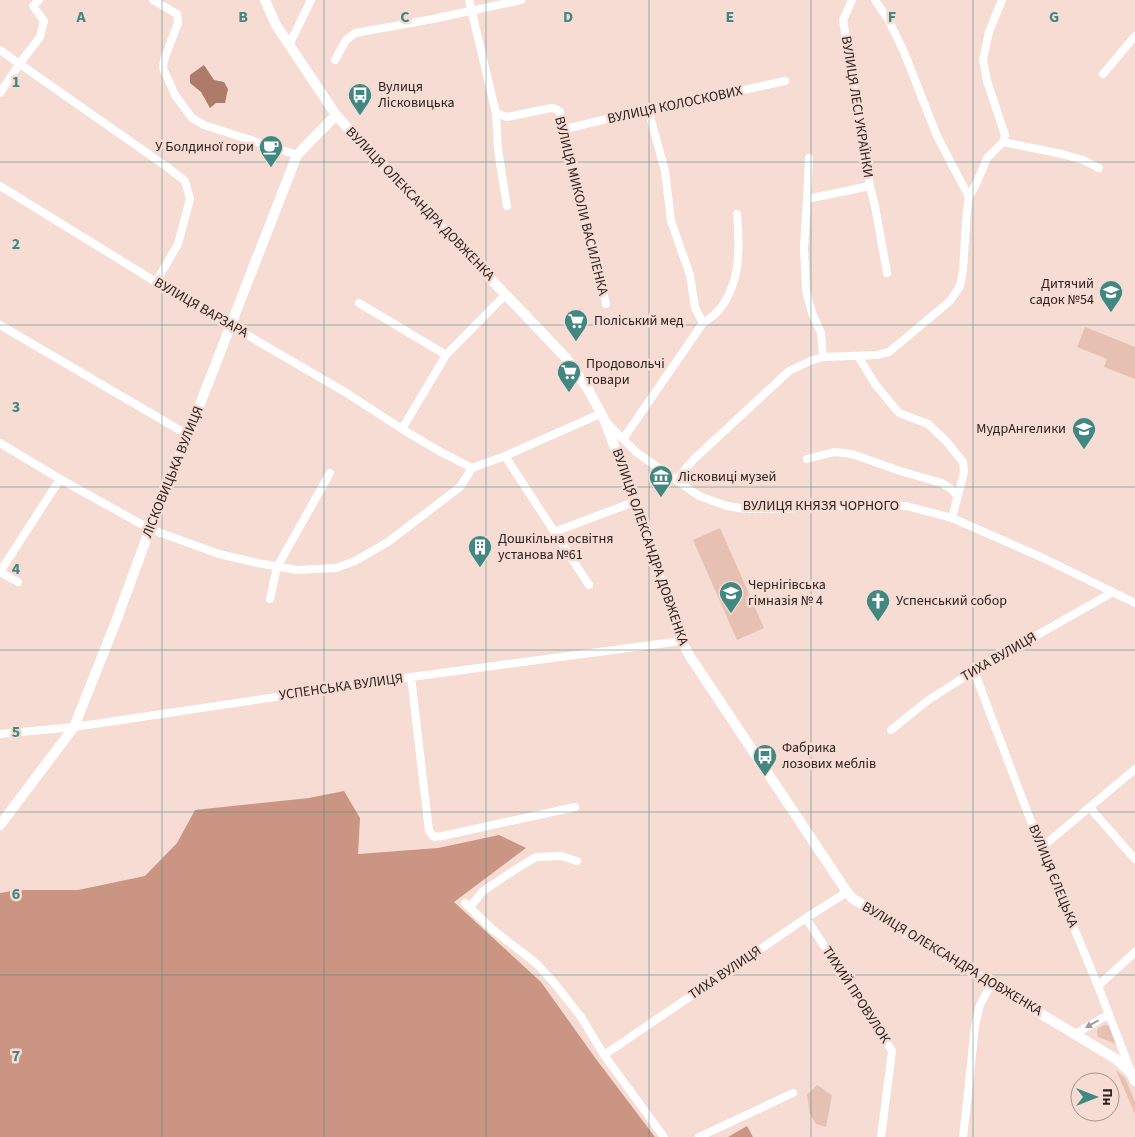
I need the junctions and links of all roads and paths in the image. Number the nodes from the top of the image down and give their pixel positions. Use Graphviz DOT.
graph roads {
  1 [pos="39,0"];
  2 [pos="153,0"];
  3 [pos="266,0"];
  4 [pos="311,0"];
  5 [pos="469,0"];
  6 [pos="521,0"];
  7 [pos="852,0"];
  8 [pos="875,0"];
  9 [pos="1002,0"];
  10 [pos="472,11"];
  11 [pos="1135,36"];
  12 [pos="290,43"];
  13 [pos="0,50"];
  14 [pos="336,60"];
  15 [pos="20,63"];
  16 [pos="1103,74"];
  17 [pos="785,81"];
  18 [pos="0,93"];
  19 [pos="648,109"];
  20 [pos="496,113"];
  21 [pos="336,115"];
  22 [pos="565,129"];
  23 [pos="1003,142"];
  24 [pos="297,155"];
  25 [pos="809,158"];
  26 [pos="1099,168"];
  27 [pos="0,186"];
  28 [pos="870,186"];
  29 [pos="969,197"];
  30 [pos="807,198"];
  31 [pos="507,206"];
  32 [pos="737,214"];
  33 [pos="887,273"];
  34 [pos="156,282"];
  35 [pos="506,294"];
  36 [pos="358,303"];
  37 [pos="606,304"];
  38 [pos="703,323"];
  39 [pos="0,325"];
  40 [pos="231,326"];
  41 [pos="446,355"];
  42 [pos="858,356"];
  43 [pos="823,357"];
  44 [pos="603,417"];
  45 [pos="402,429"];
  46 [pos="188,435"];
  47 [pos="623,439"];
  48 [pos="0,443"];
  49 [pos="505,456"];
  50 [pos="807,459"];
  51 [pos="472,468"];
  52 [pos="330,473"];
  53 [pos="60,479"];
  54 [pos="676,480"];
  55 [pos="957,496"];
  56 [pos="634,502"];
  57 [pos="952,518"];
  58 [pos="150,528"];
  59 [pos="554,532"];
  60 [pos="277,567"];
  61 [pos="0,572"];
  62 [pos="18,582"];
  63 [pos="589,585"];
  64 [pos="1113,592"];
  65 [pos="270,599"];
  66 [pos="1135,603"];
  67 [pos="682,641"];
  68 [pos="974,671"];
  69 [pos="411,677"];
  70 [pos="74,727"];
  71 [pos="890,730"];
  72 [pos="0,734"];
  73 [pos="1135,769"];
  74 [pos="575,807"];
  75 [pos="1090,808"];
  76 [pos="0,825"];
  77 [pos="1041,848"];
  78 [pos="1135,858"];
  79 [pos="578,861"];
  80 [pos="847,892"];
  81 [pos="806,918"];
  82 [pos="1135,952"];
  83 [pos="991,984"];
  84 [pos="1098,986"];
  85 [pos="1109,1014"];
  86 [pos="1075,1034"];
  87 [pos="604,1054"];
  88 [pos="1133,1077"];
  89 [pos="793,1093"];
  90 [pos="664,1137"];
  91 [pos="699,1137"];
  92 [pos="881,1137"];
  93 [pos="963,1137"];
  1 -- 15 [label="street"];
  2 -- 24 [label="street"];
  3 -- 12 [label="main road, ВУЛИЦЯ ОЛЕКСАНДРА ДОВЖЕНКА"];
  4 -- 12 [label="street"];
  5 -- 10 [label="street"];
  6 -- 10 [label="street"];
  7 -- 28 [label="street, ВУЛИЦЯ ЛЕСІ УКРАЇНКИ"];
  8 -- 29 [label="street"];
  9 -- 23 [label="street"];
  10 -- 14 [label="street"];
  10 -- 20 [label="street"];
  11 -- 16 [label="street"];
  12 -- 21 [label="main road, ВУЛИЦЯ ОЛЕКСАНДРА ДОВЖЕНКА"];
  13 -- 15 [label="street"];
  15 -- 18 [label="street"];
  15 -- 34 [label="street"];
  17 -- 19 [label="street, ВУЛИЦЯ КОЛОСКОВИХ"];
  19 -- 22 [label="street, ВУЛИЦЯ КОЛОСКОВИХ"];
  19 -- 38 [label="street"];
  20 -- 22 [label="street, ВУЛИЦЯ МИКОЛИ ВАСИЛЕНКА"];
  20 -- 31 [label="street"];
  21 -- 24 [label="main road, ЛІСКОВИЦЬКА ВУЛИЦЯ"];
  21 -- 35 [label="main road, ВУЛИЦЯ ОЛЕКСАНДРА ДОВЖЕНКА"];
  22 -- 37 [label="street, ВУЛИЦЯ МИКОЛИ ВАСИЛЕНКА"];
  23 -- 26 [label="street"];
  23 -- 29 [label="street"];
  24 -- 40 [label="main road, ЛІСКОВИЦЬКА ВУЛИЦЯ"];
  25 -- 30 [label="street"];
  27 -- 34 [label="street, ВУЛИЦЯ ВАРЗАРА"];
  28 -- 30 [label="street, ВУЛИЦЯ ЛЕСІ УКРАЇНКИ"];
  28 -- 33 [label="street, ВУЛИЦЯ ЛЕСІ УКРАЇНКИ"];
  29 -- 42 [label="street"];
  30 -- 43 [label="street"];
  32 -- 38 [label="street"];
  34 -- 40 [label="street, ВУЛИЦЯ ВАРЗАРА"];
  35 -- 41 [label="street"];
  35 -- 44 [label="main road, ВУЛИЦЯ ОЛЕКСАНДРА ДОВЖЕНКА"];
  36 -- 41 [label="street"];
  38 -- 47 [label="street"];
  39 -- 46 [label="street"];
  40 -- 45 [label="street, ВУЛИЦЯ ВАРЗАРА"];
  40 -- 46 [label="main road, ЛІСКОВИЦЬКА ВУЛИЦЯ"];
  41 -- 45 [label="street"];
  42 -- 43 [label="street"];
  42 -- 55 [label="street"];
  43 -- 54 [label="street"];
  44 -- 47 [label="street, ВУЛИЦЯ КНЯЗЯ ЧОРНОГО"];
  44 -- 49 [label="street"];
  44 -- 56 [label="main road, ВУЛИЦЯ ОЛЕКСАНДРА ДОВЖЕНКА"];
  45 -- 51 [label="street, ВУЛИЦЯ ВАРЗАРА"];
  46 -- 58 [label="main road, ЛІСКОВИЦЬКА ВУЛИЦЯ"];
  47 -- 54 [label="street, ВУЛИЦЯ КНЯЗЯ ЧОРНОГО"];
  48 -- 53 [label="street"];
  49 -- 51 [label="street"];
  49 -- 59 [label="street"];
  50 -- 55 [label="street"];
  51 -- 60 [label="street"];
  52 -- 60 [label="street"];
  53 -- 58 [label="street"];
  53 -- 61 [label="street"];
  54 -- 57 [label="street, ВУЛИЦЯ КНЯЗЯ ЧОРНОГО"];
  55 -- 57 [label="street"];
  56 -- 59 [label="street"];
  56 -- 67 [label="main road, ВУЛИЦЯ ОЛЕКСАНДРА ДОВЖЕНКА"];
  57 -- 64 [label="street, ВУЛИЦЯ КНЯЗЯ ЧОРНОГО"];
  58 -- 60 [label="street"];
  58 -- 70 [label="main road, ЛІСКОВИЦЬКА ВУЛИЦЯ"];
  59 -- 63 [label="street"];
  60 -- 65 [label="street"];
  61 -- 62 [label="street"];
  64 -- 66 [label="street, ВУЛИЦЯ КНЯЗЯ ЧОРНОГО"];
  64 -- 68 [label="street, ТИХА ВУЛИЦЯ"];
  67 -- 69 [label="street, УСПЕНСЬКА ВУЛИЦЯ"];
  67 -- 80 [label="main road, ВУЛИЦЯ ОЛЕКСАНДРА ДОВЖЕНКА"];
  68 -- 71 [label="street, ТИХА ВУЛИЦЯ"];
  68 -- 77 [label="street, ВУЛИЦЯ ЄЛЕЦЬКА"];
  69 -- 70 [label="street, УСПЕНСЬКА ВУЛИЦЯ"];
  69 -- 74 [label="street"];
  70 -- 72 [label="street, УСПЕНСЬКА ВУЛИЦЯ"];
  70 -- 76 [label="main road, ЛІСКОВИЦЬКА ВУЛИЦЯ"];
  73 -- 75 [label="street"];
  75 -- 77 [label="street"];
  75 -- 78 [label="street"];
  77 -- 84 [label="street, ВУЛИЦЯ ЄЛЕЦЬКА"];
  79 -- 87 [label="street"];
  80 -- 81 [label="street, ТИХА ВУЛИЦЯ"];
  80 -- 83 [label="main road, ВУЛИЦЯ ОЛЕКСАНДРА ДОВЖЕНКА"];
  81 -- 87 [label="street, ТИХА ВУЛИЦЯ"];
  81 -- 92 [label="street, ТИХИЙ ПРОВУЛОК"];
  82 -- 84 [label="street"];
  83 -- 86 [label="main road, ВУЛИЦЯ ОЛЕКСАНДРА ДОВЖЕНКА"];
  83 -- 93 [label="street"];
  84 -- 85 [label="street, ВУЛИЦЯ ЄЛЕЦЬКА"];
  85 -- 86 [label="street, one-way"];
  85 -- 88 [label="street, ВУЛИЦЯ ЄЛЕЦЬКА"];
  86 -- 88 [label="main road, ВУЛИЦЯ ОЛЕКСАНДРА ДОВЖЕНКА"];
  87 -- 90 [label="street"];
  89 -- 91 [label="street"];
}
